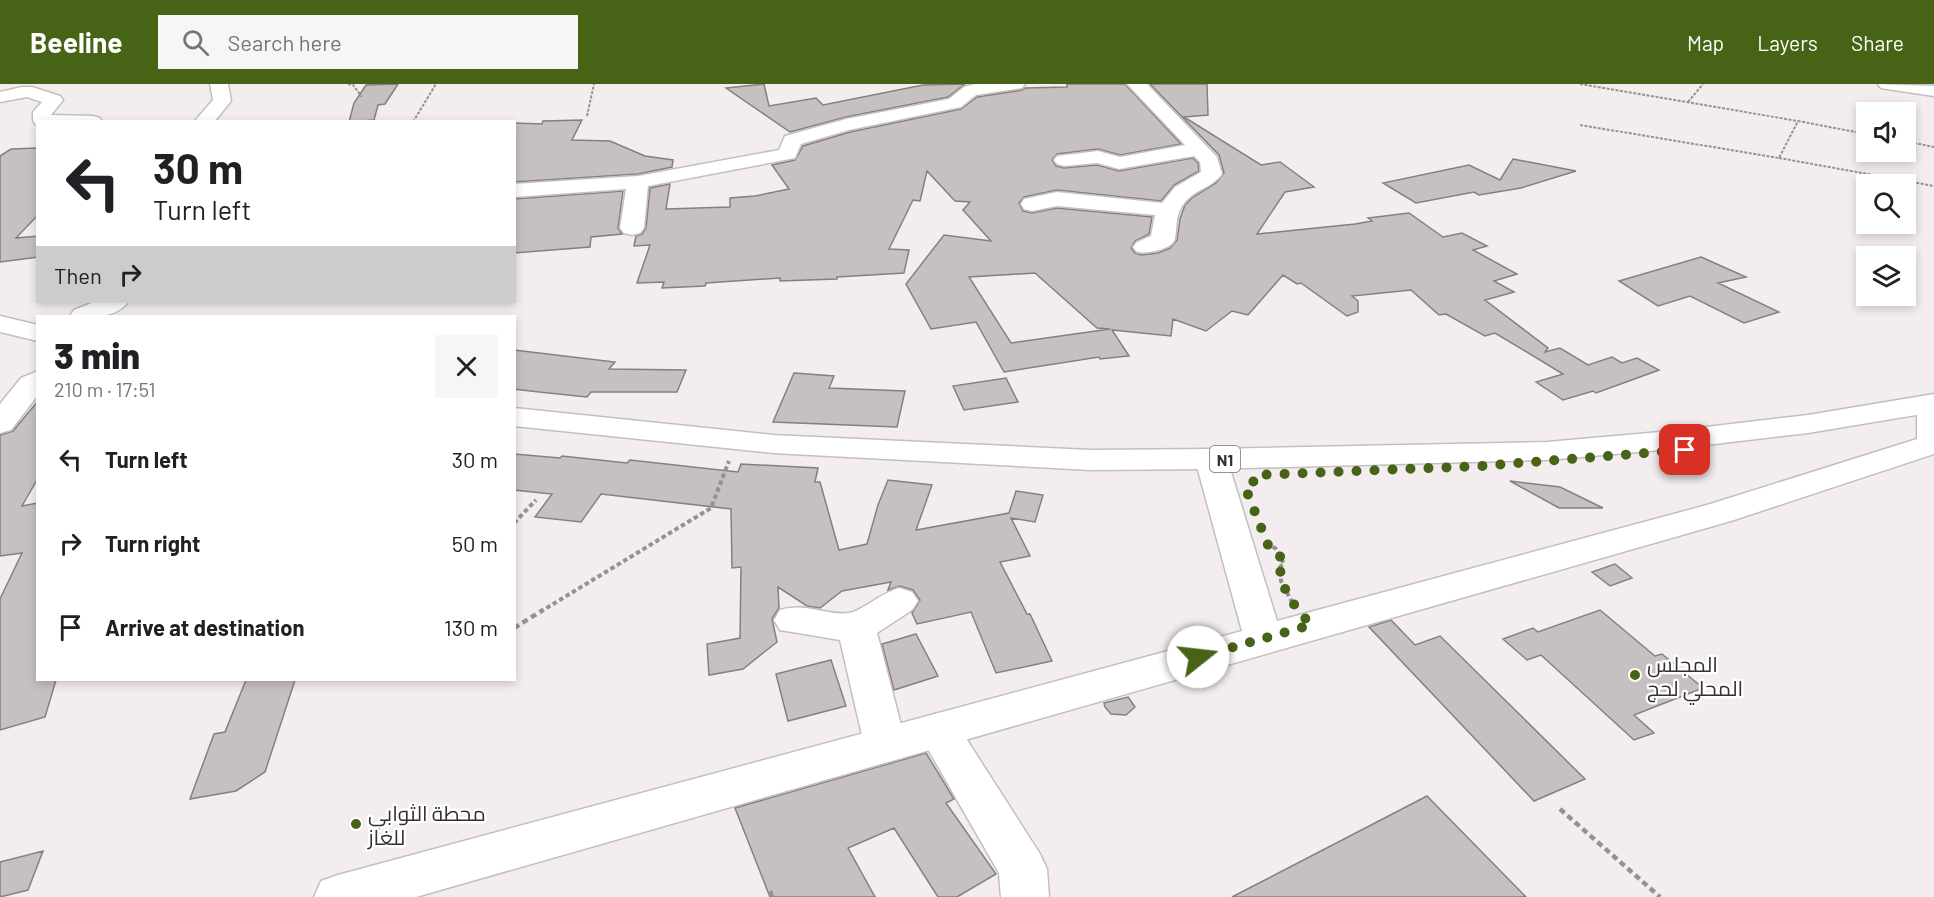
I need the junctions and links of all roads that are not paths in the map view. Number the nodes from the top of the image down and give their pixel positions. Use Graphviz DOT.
graph roads {
  1 [pos="42,84"];
  2 [pos="219,84"];
  3 [pos="1016,84"];
  4 [pos="1136,84"];
  5 [pos="1887,84"];
  6 [pos="24,90"];
  7 [pos="1934,91"];
  8 [pos="0,97"];
  9 [pos="42,120"];
  10 [pos="206,120"];
  11 [pos="1197,149"];
  12 [pos="1064,160"];
  13 [pos="638,182"];
  14 [pos="516,191"];
  15 [pos="1032,204"];
  16 [pos="1169,210"];
  17 [pos="632,228"];
  18 [pos="1145,247"];
  19 [pos="113,303"];
  20 [pos="85,315"];
  21 [pos="0,324"];
  22 [pos="36,333"];
  23 [pos="34,382"];
  24 [pos="0,388"];
  25 [pos="1933,404"];
  26 [pos="516,417"];
  27 [pos="0,424"];
  28 [pos="1211,459"];
  29 [pos="899,601"];
  30 [pos="793,620"];
  31 [pos="856,628"];
  32 [pos="1263,639"];
  33 [pos="938,730"];
  34 [pos="885,744"];
  35 [pos="338,897"];
  36 [pos="1025,897"];
  1 -- 6 [label="main road"];
  2 -- 10 [label="main road"];
  3 -- 13 [label="main road"];
  4 -- 11 [label="main road"];
  5 -- 7 [label="main road"];
  6 -- 8 [label="main road"];
  6 -- 9 [label="main road"];
  11 -- 12 [label="main road"];
  11 -- 16 [label="main road"];
  13 -- 14 [label="main road"];
  13 -- 17 [label="main road"];
  15 -- 16 [label="main road"];
  16 -- 18 [label="main road"];
  19 -- 20 [label="main road"];
  21 -- 22 [label="main road"];
  23 -- 24 [label="main road"];
  23 -- 27 [label="main road"];
  25 -- 28 [label="main road, N1"];
  25 -- 32 [label="main road"];
  26 -- 28 [label="main road, N1"];
  28 -- 32 [label="main road"];
  29 -- 31 [label="main road"];
  30 -- 31 [label="main road"];
  31 -- 34 [label="main road"];
  32 -- 33 [label="main road"];
  33 -- 34 [label="main road"];
  33 -- 36 [label="main road"];
  34 -- 35 [label="main road"];
}
